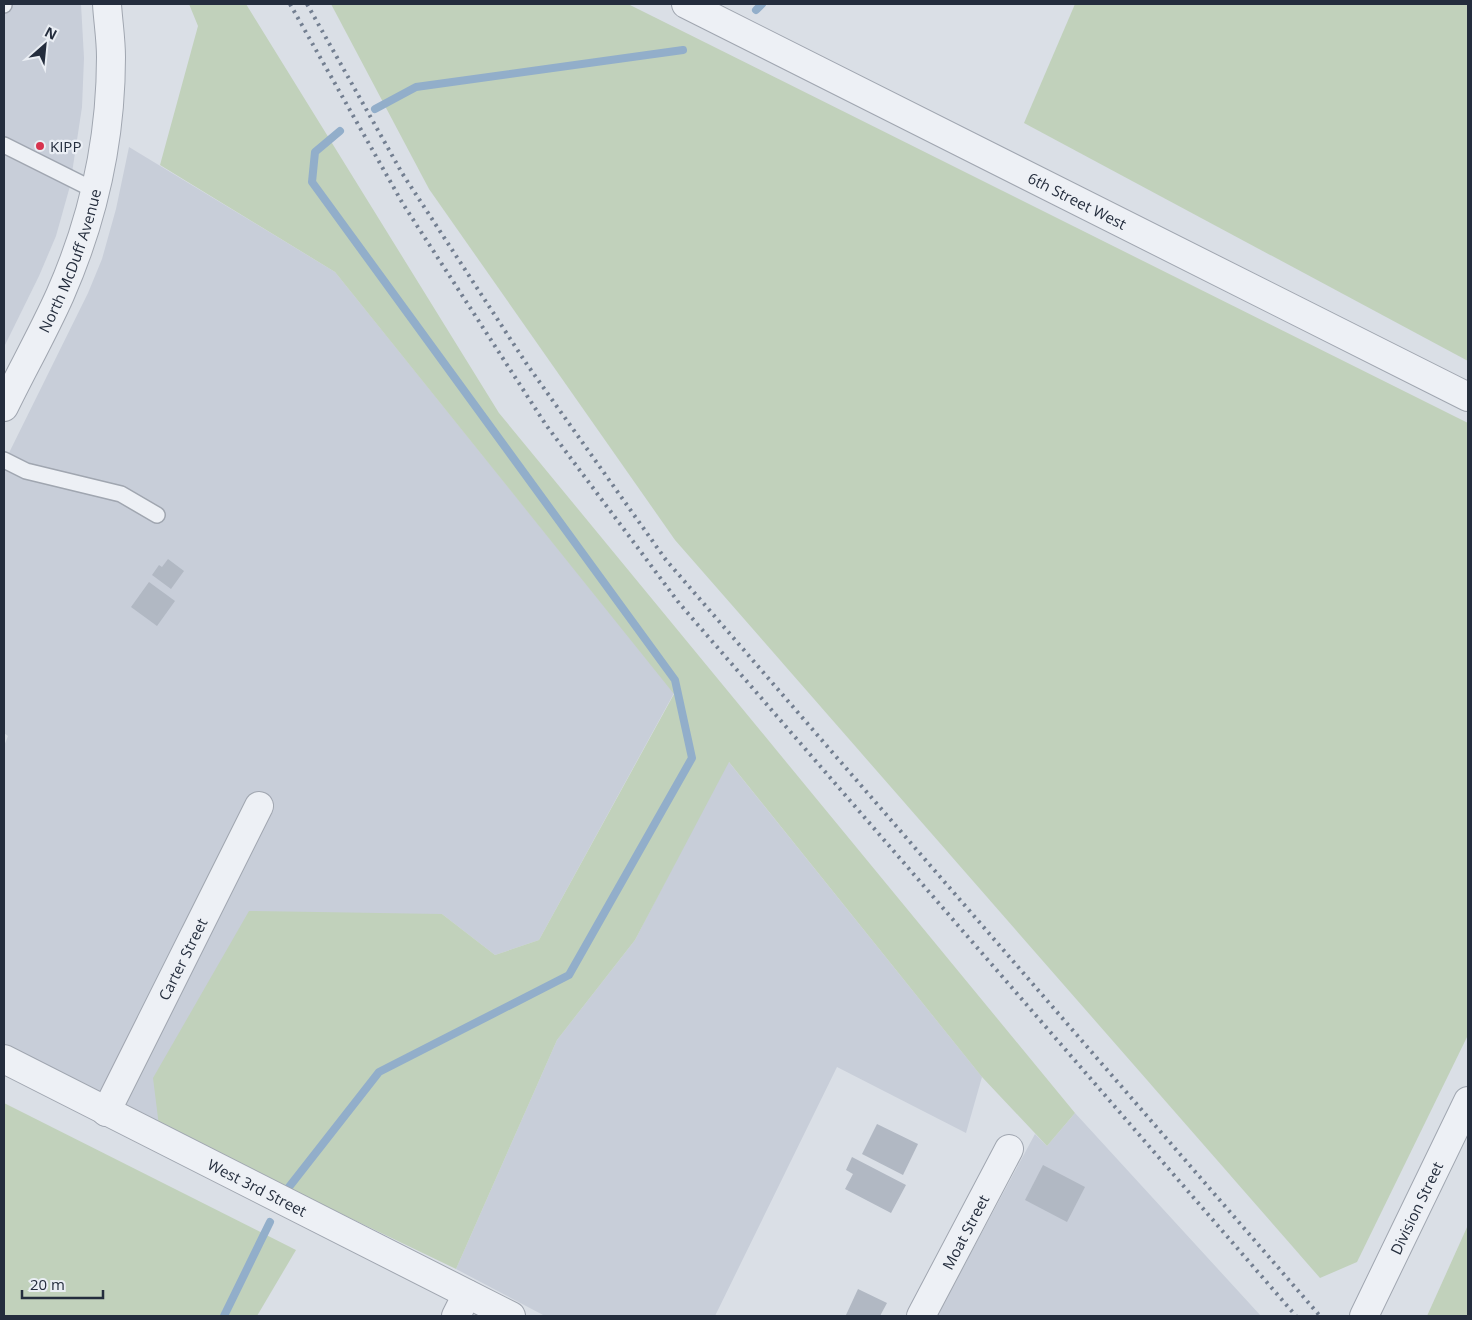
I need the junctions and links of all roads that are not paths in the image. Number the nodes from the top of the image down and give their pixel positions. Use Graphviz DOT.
graph roads {
  1 [pos="107,4"];
  2 [pos="686,4"];
  3 [pos="4,144"];
  4 [pos="96,191"];
  5 [pos="1468,397"];
  6 [pos="4,407"];
  7 [pos="4,460"];
  8 [pos="157,515"];
  9 [pos="258,806"];
  10 [pos="4,1059"];
  11 [pos="1468,1101"];
  12 [pos="106,1112"];
  13 [pos="1009,1148"];
  14 [pos="462,1305"];
  15 [pos="511,1316"];
  16 [pos="921,1316"];
  17 [pos="1364,1316"];
  1 -- 4 [label="street, North McDuff Avenue"];
  2 -- 5 [label="street, 6th Street West"];
  3 -- 4 [label="lane"];
  4 -- 6 [label="street, North McDuff Avenue"];
  7 -- 8 [label="lane"];
  9 -- 12 [label="street, Carter Street"];
  10 -- 12 [label="street, West 3rd Street"];
  11 -- 17 [label="street, Division Street"];
  12 -- 14 [label="street, West 3rd Street"];
  13 -- 16 [label="street, Moat Street"];
  14 -- 15 [label="street, West 3rd Street"];
}
